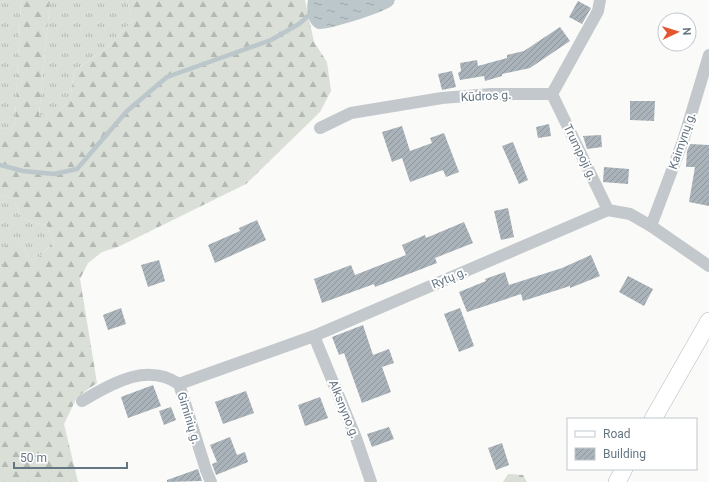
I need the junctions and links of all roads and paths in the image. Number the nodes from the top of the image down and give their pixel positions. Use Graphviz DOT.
graph roads {
  1 [pos="600,0"];
  2 [pos="709,55"];
  3 [pos="552,94"];
  4 [pos="320,128"];
  5 [pos="608,210"];
  6 [pos="651,226"];
  7 [pos="709,266"];
  8 [pos="709,321"];
  9 [pos="314,336"];
  10 [pos="179,384"];
  11 [pos="82,401"];
  12 [pos="654,418"];
  13 [pos="623,470"];
  14 [pos="211,482"];
  15 [pos="371,482"];
  16 [pos="617,482"];
  1 -- 3 [label="street"];
  2 -- 6 [label="street, Kaimynų g."];
  3 -- 4 [label="street, Kūdros g."];
  3 -- 5 [label="street, Trumpoji g."];
  5 -- 6 [label="street"];
  5 -- 9 [label="street, Rytų g."];
  6 -- 7 [label="street"];
  8 -- 12 [label="main road"];
  9 -- 10 [label="street, Rytų g."];
  9 -- 15 [label="street, Alksnyno g."];
  10 -- 11 [label="street, Giminių g."];
  10 -- 14 [label="street, Giminių g."];
  13 -- 16 [label="main road"];
}
